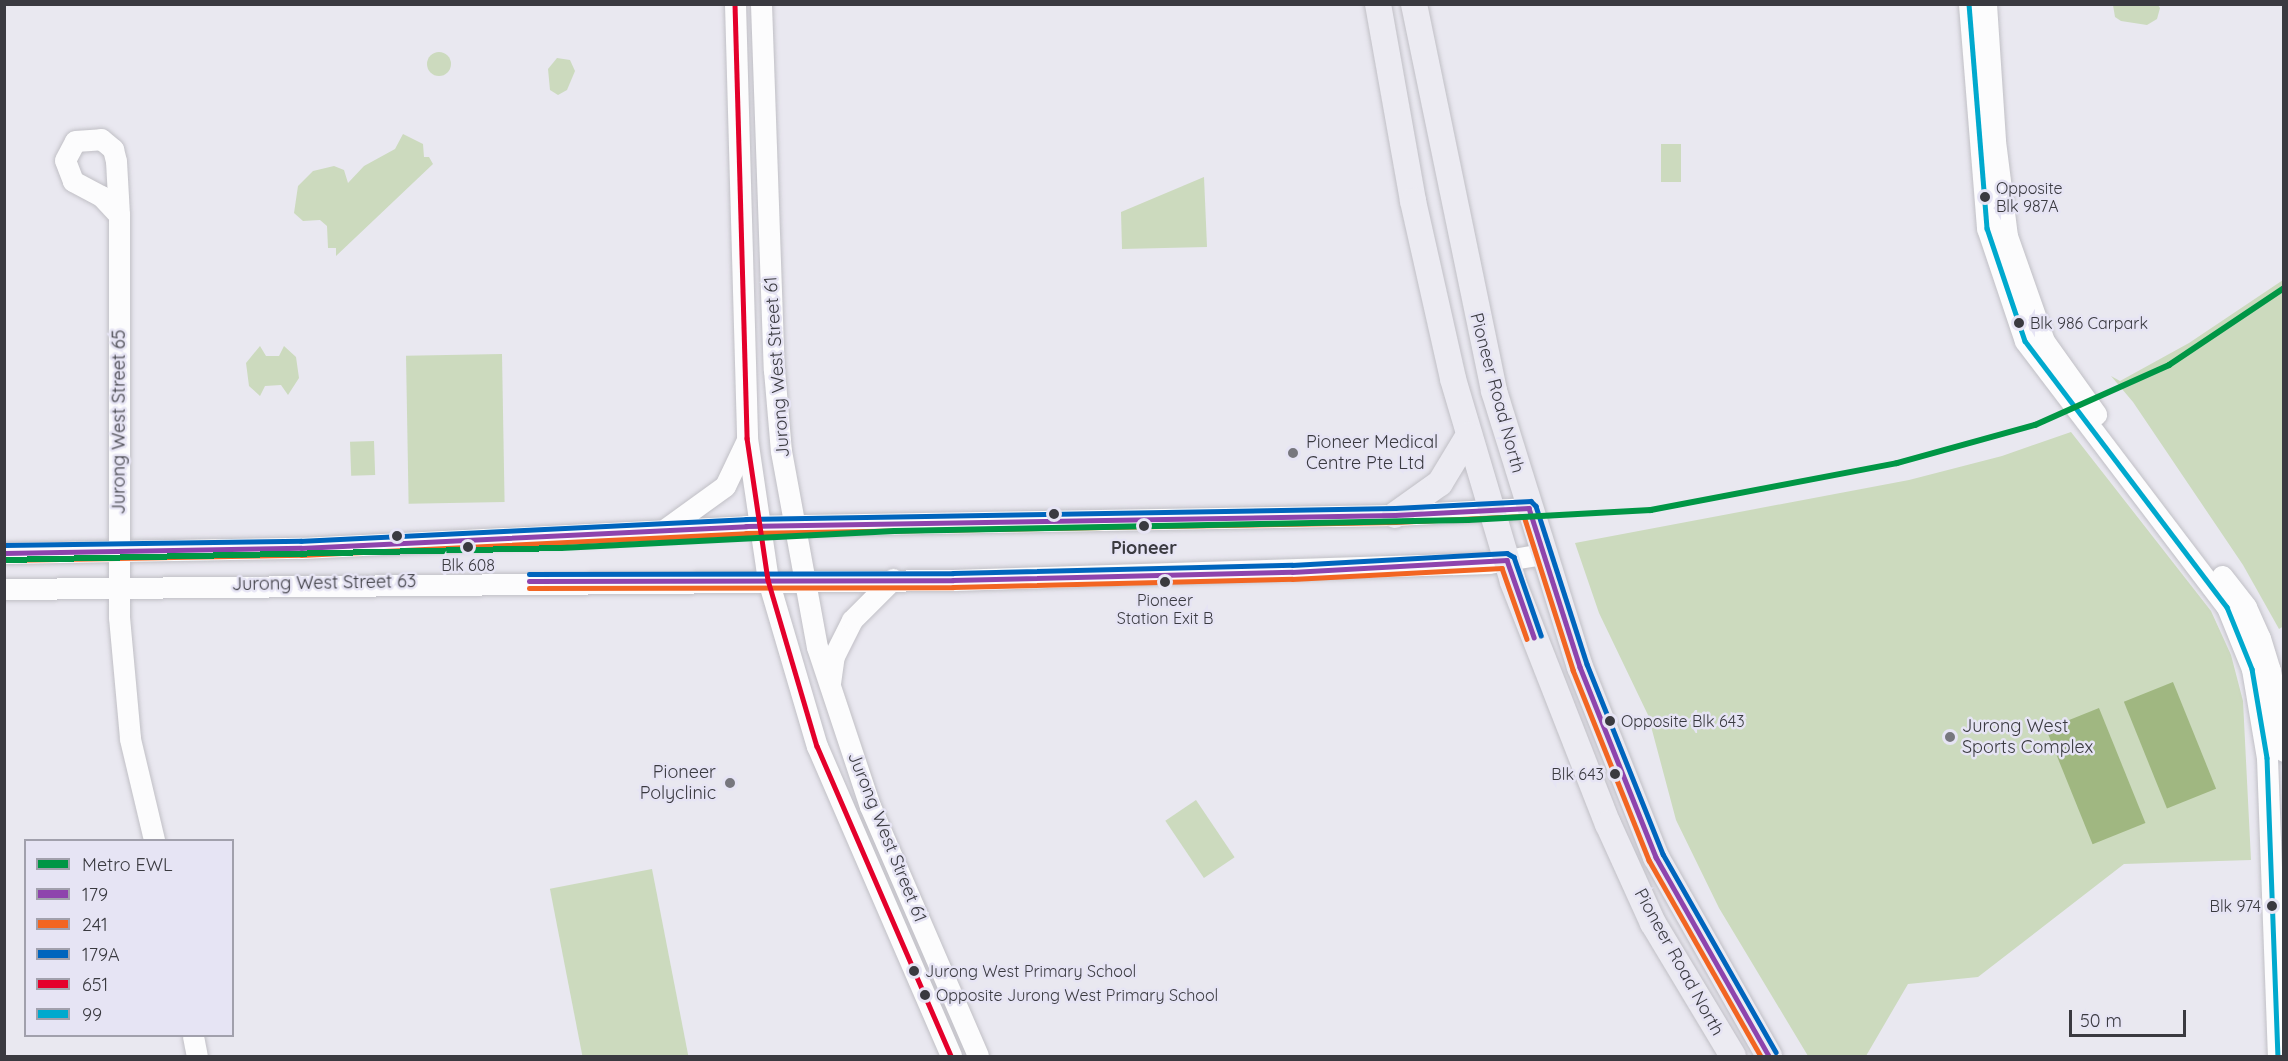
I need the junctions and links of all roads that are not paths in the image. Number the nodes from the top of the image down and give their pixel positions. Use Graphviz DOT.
graph roads {
  1 [pos="735,4"];
  2 [pos="761,4"];
  3 [pos="1377,4"];
  4 [pos="1414,4"];
  5 [pos="1969,4"];
  6 [pos="1986,4"];
  7 [pos="118,215"];
  8 [pos="1469,435"];
  9 [pos="747,438"];
  10 [pos="1529,508"];
  11 [pos="1490,512"];
  12 [pos="1395,515"];
  13 [pos="796,526"];
  14 [pos="758,528"];
  15 [pos="661,532"];
  16 [pos="118,549"];
  17 [pos="4,553"];
  18 [pos="1543,554"];
  19 [pos="1507,560"];
  20 [pos="893,579"];
  21 [pos="768,580"];
  22 [pos="805,580"];
  23 [pos="119,587"];
  24 [pos="4,589"];
  25 [pos="829,687"];
  26 [pos="2278,737"];
  27 [pos="154,839"];
  28 [pos="193,1037"];
  29 [pos="1731,1055"];
  30 [pos="197,1056"];
  31 [pos="951,1056"];
  32 [pos="978,1056"];
  33 [pos="1769,1056"];
  34 [pos="2278,1056"];
  1 -- 9 [label="street, Jurong West Street 61"];
  2 -- 13 [label="street, Jurong West Street 61"];
  3 -- 8 [label="main road, Pioneer Road North"];
  4 -- 10 [label="main road, Pioneer Road North"];
  5 -- 26 [label="street"];
  6 -- 26 [label="street"];
  7 -- 16 [label="street, Jurong West Street 65"];
  8 -- 11 [label="main road, Pioneer Road North"];
  8 -- 12 [label="main road"];
  9 -- 14 [label="street, Jurong West Street 61"];
  9 -- 15 [label="street"];
  10 -- 11 [label="street, Jurong West Street 63"];
  10 -- 18 [label="main road, Pioneer Road North"];
  11 -- 12 [label="street, Jurong West Street 63"];
  11 -- 19 [label="main road, Pioneer Road North"];
  12 -- 13 [label="street, Jurong West Street 63"];
  13 -- 14 [label="street, Jurong West Street 63"];
  13 -- 22 [label="street, Jurong West Street 61"];
  14 -- 15 [label="street, Jurong West Street 63"];
  14 -- 21 [label="street, Jurong West Street 61"];
  15 -- 16 [label="street, Jurong West Street 63"];
  16 -- 17 [label="street, Jurong West Street 63"];
  16 -- 23 [label="street, Jurong West Street 65"];
  18 -- 19 [label="street, Jurong West Street 63"];
  18 -- 33 [label="main road, Pioneer Road North"];
  19 -- 20 [label="street, Jurong West Street 63"];
  19 -- 29 [label="main road, Pioneer Road North"];
  20 -- 22 [label="street, Jurong West Street 63"];
  20 -- 25 [label="street"];
  21 -- 22 [label="street, Jurong West Street 63"];
  21 -- 23 [label="street, Jurong West Street 63"];
  21 -- 31 [label="street, Jurong West Street 61"];
  22 -- 25 [label="street, Jurong West Street 61"];
  23 -- 24 [label="street, Jurong West Street 63"];
  23 -- 27 [label="street, Jurong West Street 65"];
  25 -- 32 [label="street, Jurong West Street 61"];
  26 -- 34 [label="street"];
  28 -- 30 [label="street"];
}
